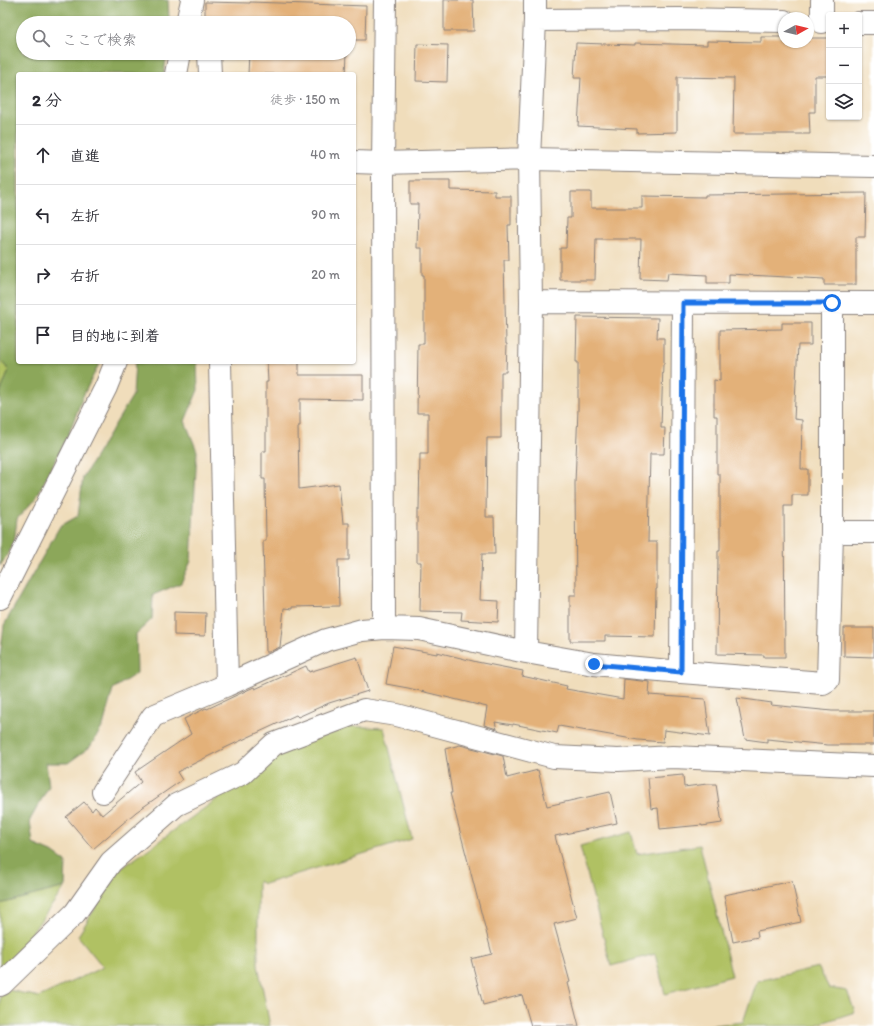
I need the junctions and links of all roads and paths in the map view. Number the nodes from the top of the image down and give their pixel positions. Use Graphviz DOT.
graph roads {
  1 [pos="192,0"];
  2 [pos="385,0"];
  3 [pos="822,0"];
  4 [pos="679,9"];
  5 [pos="535,10"];
  6 [pos="189,16"];
  7 [pos="778,20"];
  8 [pos="820,22"];
  9 [pos="862,22"];
  10 [pos="874,23"];
  11 [pos="179,60"];
  12 [pos="209,60"];
  13 [pos="176,72"];
  14 [pos="210,72"];
  15 [pos="529,159"];
  16 [pos="356,162"];
  17 [pos="383,163"];
  18 [pos="874,166"];
  19 [pos="531,302"];
  20 [pos="683,303"];
  21 [pos="832,303"];
  22 [pos="874,304"];
  23 [pos="115,364"];
  24 [pos="220,364"];
  25 [pos="832,532"];
  26 [pos="874,532"];
  27 [pos="0,598"];
  28 [pos="384,628"];
  29 [pos="526,652"];
  30 [pos="681,672"];
  31 [pos="227,685"];
  32 [pos="874,766"];
  33 [pos="103,792"];
  34 [pos="0,986"];
  1 -- 6 [label="street"];
  2 -- 17 [label="street"];
  3 -- 8 [label="street"];
  4 -- 5 [label="street"];
  4 -- 7 [label="street"];
  5 -- 15 [label="street"];
  9 -- 10 [label="street"];
  11 -- 13 [label="street"];
  12 -- 14 [label="street"];
  15 -- 17 [label="street"];
  15 -- 18 [label="street"];
  15 -- 19 [label="street"];
  16 -- 17 [label="street"];
  17 -- 28 [label="street"];
  19 -- 20 [label="street"];
  19 -- 29 [label="street"];
  20 -- 21 [label="street"];
  20 -- 30 [label="street"];
  21 -- 22 [label="street"];
  21 -- 25 [label="street"];
  23 -- 27 [label="street"];
  24 -- 31 [label="street"];
  25 -- 26 [label="street"];
  25 -- 30 [label="street"];
  28 -- 29 [label="street"];
  28 -- 31 [label="street"];
  29 -- 30 [label="street"];
  31 -- 33 [label="street"];
  32 -- 34 [label="street"];
}
